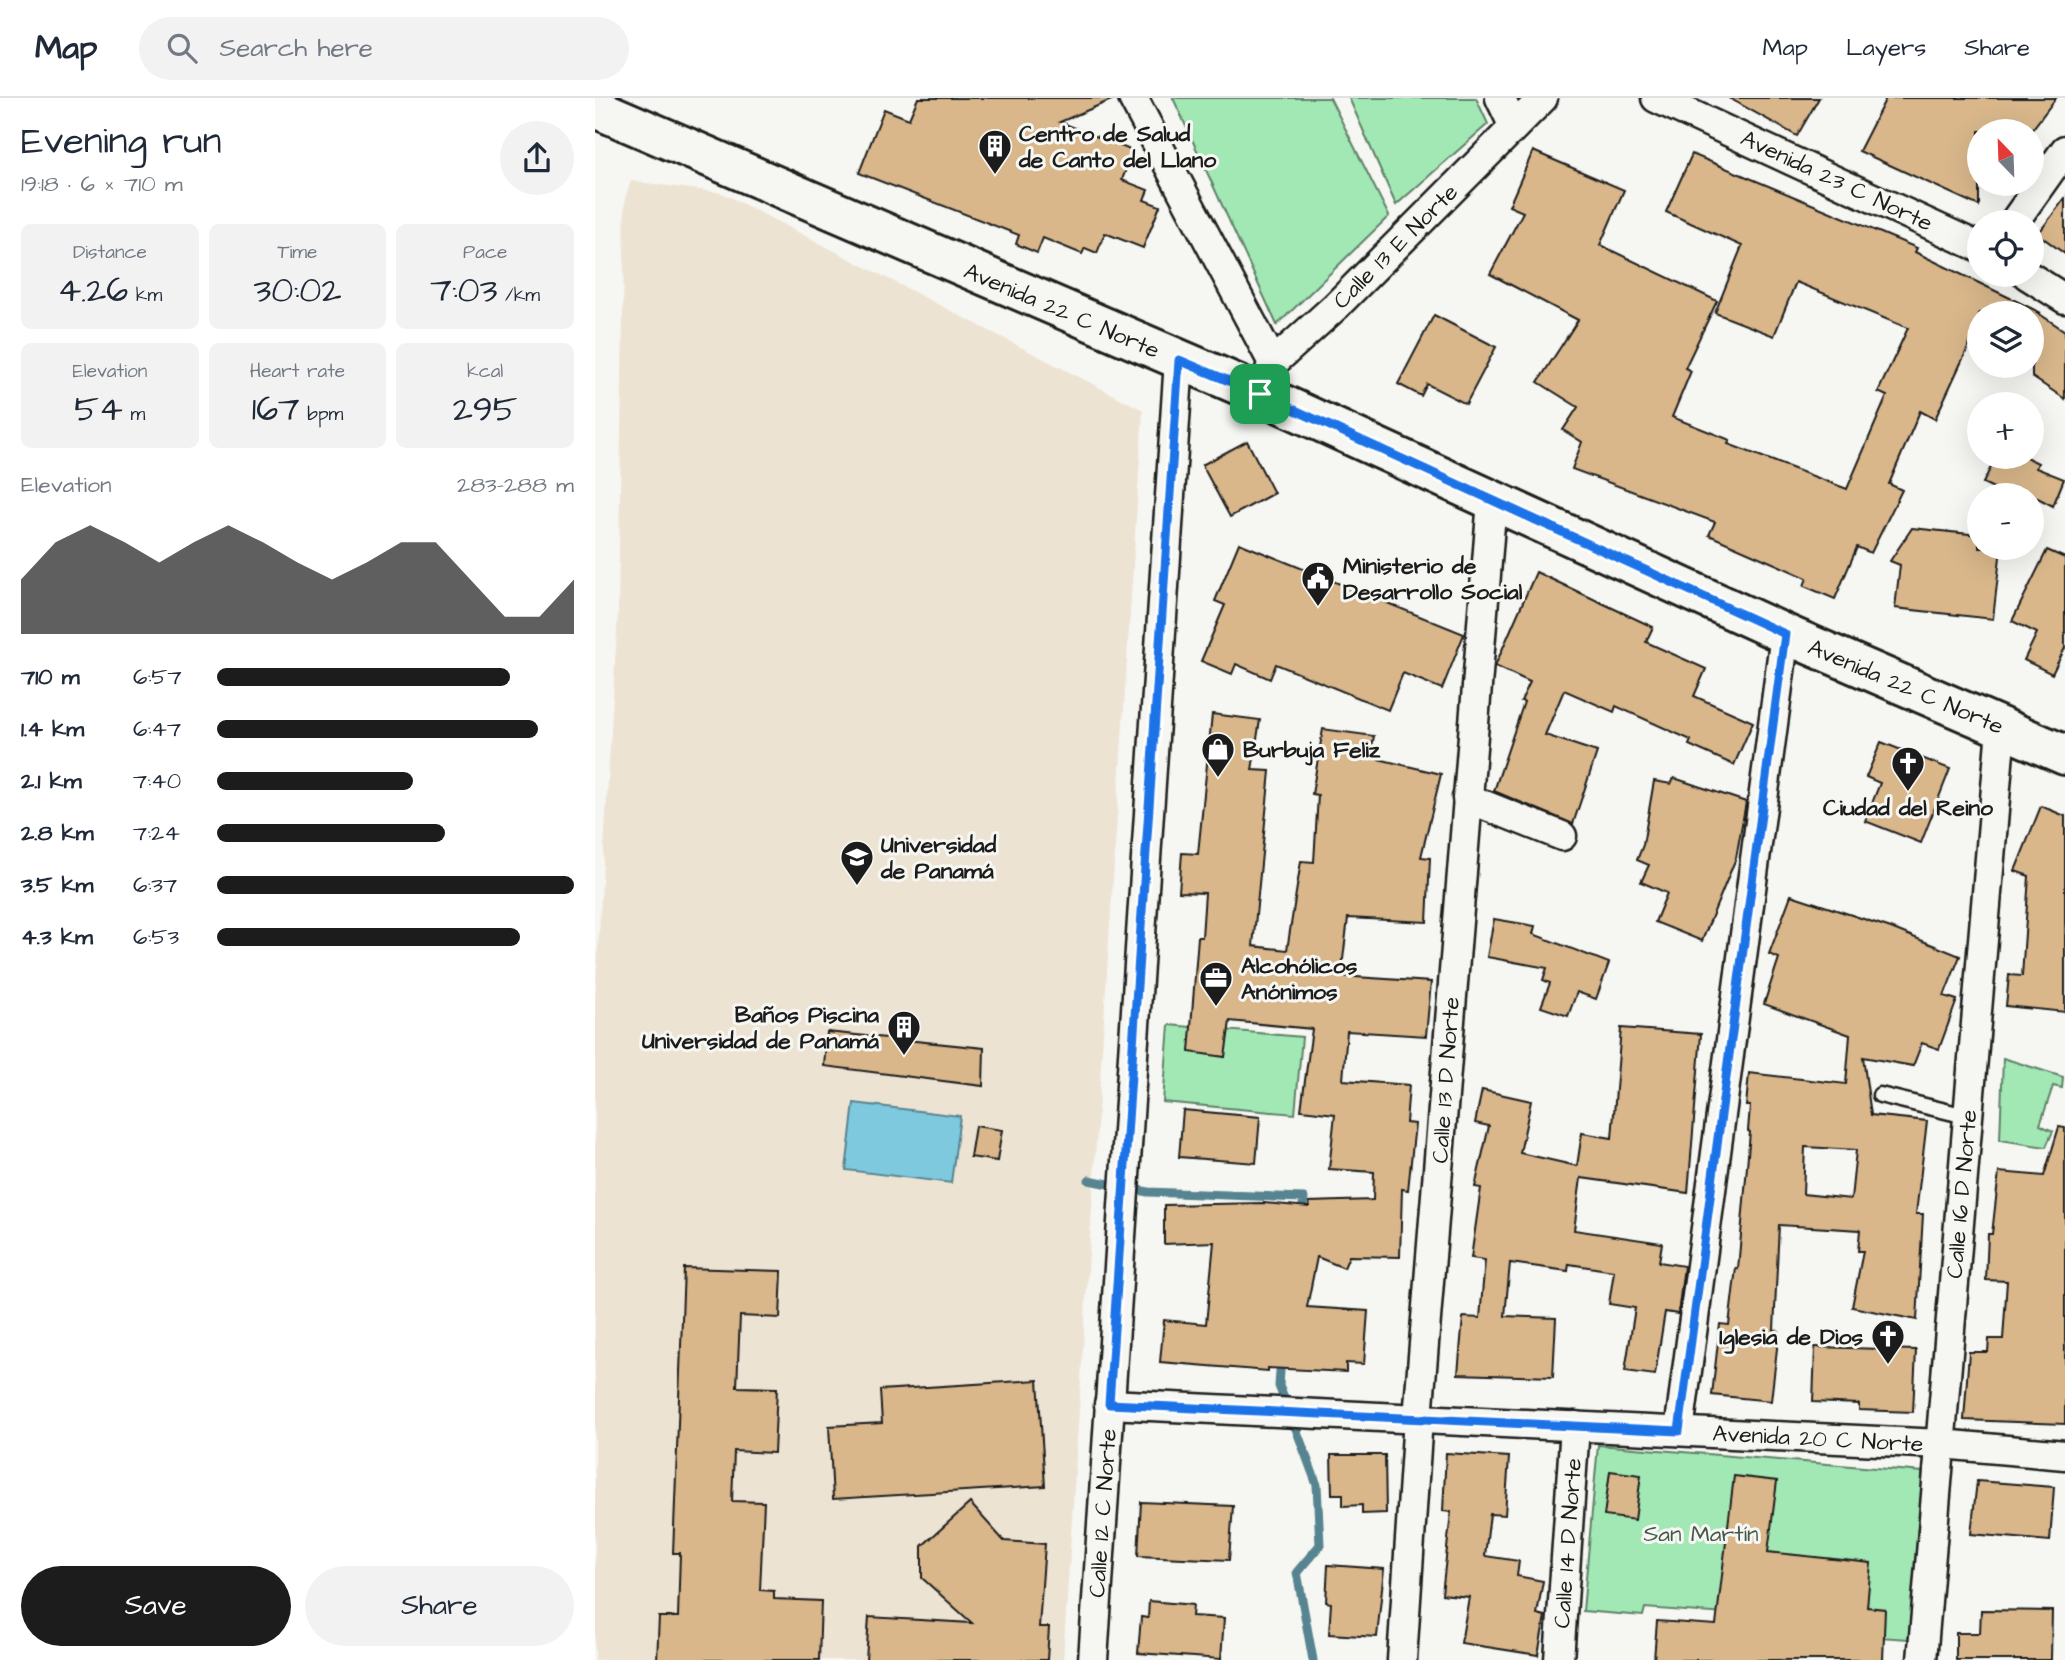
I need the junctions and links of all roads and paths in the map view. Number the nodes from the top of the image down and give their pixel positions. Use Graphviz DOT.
graph roads {
  1 [pos="1133,98"];
  2 [pos="1500,98"];
  3 [pos="1543,98"];
  4 [pos="1656,98"];
  5 [pos="1691,104"];
  6 [pos="595,108"];
  7 [pos="1514,127"];
  8 [pos="2065,150"];
  9 [pos="2022,210"];
  10 [pos="1967,241"];
  11 [pos="2044,286"];
  12 [pos="2065,299"];
  13 [pos="1179,360"];
  14 [pos="1267,379"];
  15 [pos="1492,499"];
  16 [pos="1785,634"];
  17 [pos="2001,728"];
  18 [pos="2065,755"];
  19 [pos="1467,798"];
  20 [pos="1562,836"];
  21 [pos="1880,1095"];
  22 [pos="1966,1115"];
  23 [pos="1109,1404"];
  24 [pos="1418,1418"];
  25 [pos="1576,1426"];
  26 [pos="1679,1431"];
  27 [pos="1941,1444"];
  28 [pos="2065,1455"];
  29 [pos="1093,1660"];
  30 [pos="1402,1660"];
  31 [pos="1559,1660"];
  32 [pos="1922,1660"];
  1 -- 14 [label="street"];
  2 -- 7 [label="street"];
  3 -- 7 [label="street, Calle 13 E Norte"];
  4 -- 5 [label="street, Avenida 23 C Norte"];
  5 -- 10 [label="street, Avenida 23 C Norte"];
  6 -- 13 [label="street, Avenida 22 C Norte"];
  7 -- 14 [label="street, Calle 13 E Norte"];
  8 -- 9 [label="street"];
  11 -- 12 [label="street"];
  13 -- 14 [label="street, Avenida 22 C Norte"];
  13 -- 23 [label="street, Calle 12 C Norte"];
  14 -- 15 [label="street, Avenida 22 C Norte"];
  15 -- 16 [label="street, Avenida 22 C Norte"];
  15 -- 19 [label="street, Calle 13 D Norte"];
  16 -- 17 [label="street, Avenida 22 C Norte"];
  16 -- 26 [label="street"];
  17 -- 18 [label="street, Avenida 22 C Norte"];
  17 -- 22 [label="street, Calle 16 D Norte"];
  19 -- 20 [label="street"];
  19 -- 24 [label="street, Calle 13 D Norte"];
  21 -- 22 [label="lane"];
  22 -- 27 [label="street, Calle 16 D Norte"];
  23 -- 24 [label="street, Avenida 20 C Norte"];
  23 -- 29 [label="street, Calle 12 C Norte"];
  24 -- 25 [label="street, Avenida 20 C Norte"];
  24 -- 30 [label="street, Calle 13 D Norte"];
  25 -- 26 [label="street, Avenida 20 C Norte"];
  25 -- 31 [label="street, Calle 14 D Norte"];
  26 -- 27 [label="street, Avenida 20 C Norte"];
  27 -- 28 [label="street, Avenida 20 C Norte"];
  27 -- 32 [label="street, Calle 16 D Norte"];
}
